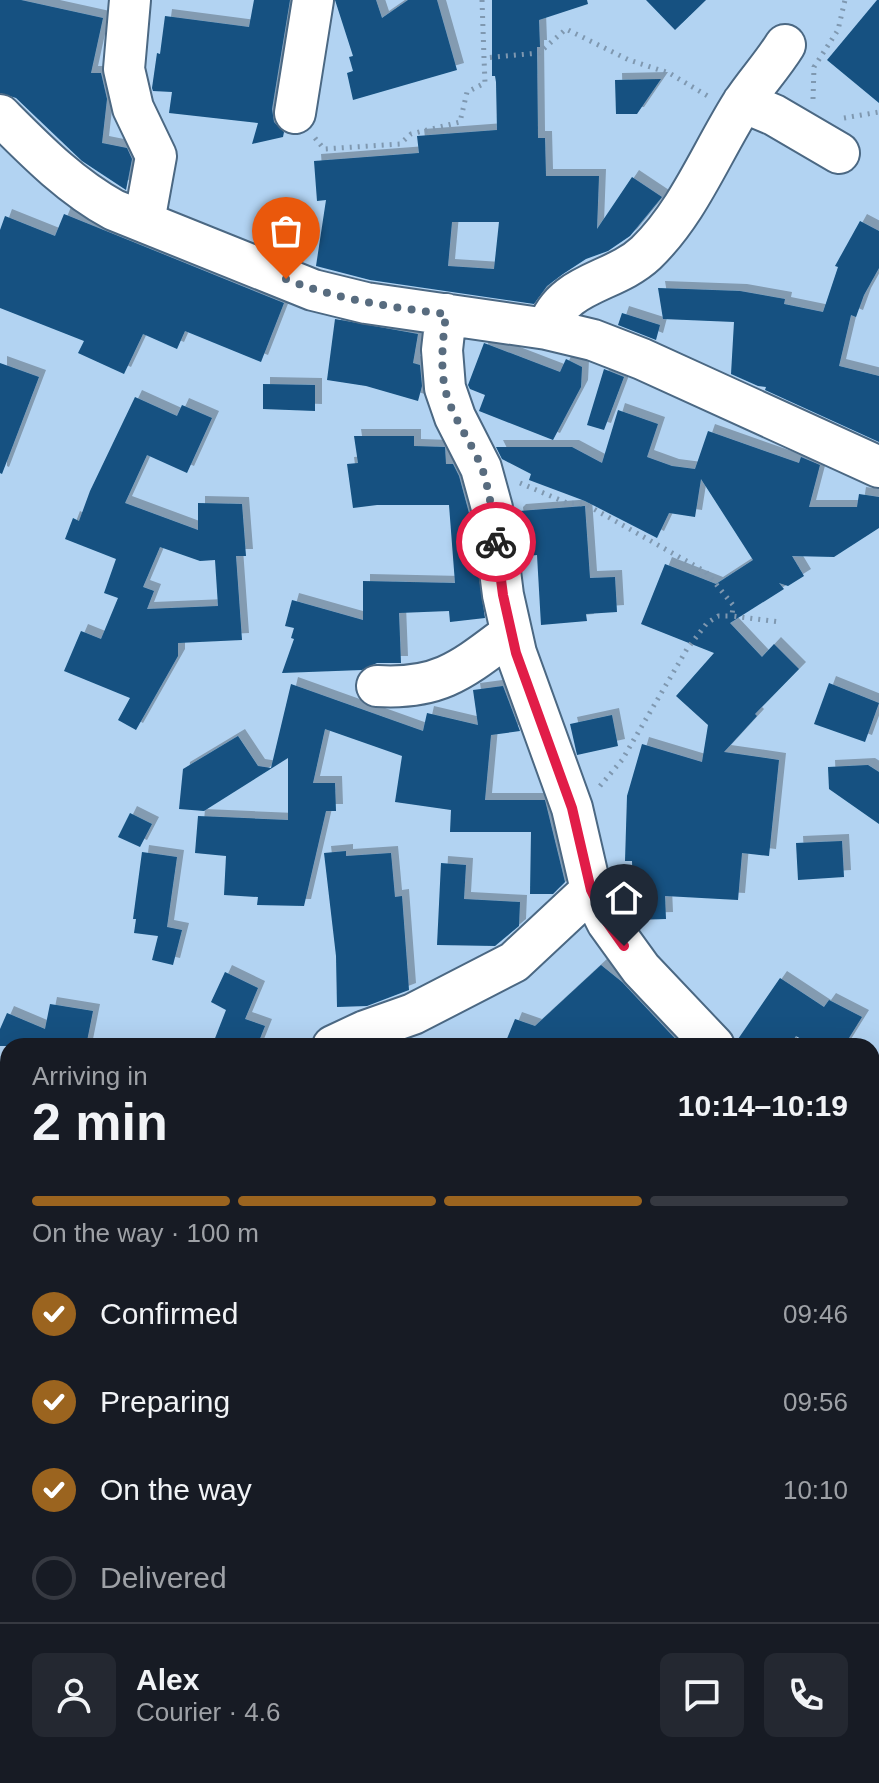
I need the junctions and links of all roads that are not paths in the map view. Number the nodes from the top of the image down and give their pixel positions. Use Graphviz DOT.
graph roads {
  1 [pos="130,0"];
  2 [pos="313,0"];
  3 [pos="785,45"];
  4 [pos="743,102"];
  5 [pos="295,113"];
  6 [pos="0,115"];
  7 [pos="839,153"];
  8 [pos="144,222"];
  9 [pos="446,314"];
  10 [pos="547,329"];
  11 [pos="879,467"];
  12 [pos="511,633"];
  13 [pos="377,686"];
  14 [pos="591,890"];
  15 [pos="408,1030"];
  16 [pos="350,1038"];
  17 [pos="706,1038"];
  1 -- 8 [label="street"];
  2 -- 5 [label="street"];
  3 -- 4 [label="street"];
  4 -- 7 [label="street"];
  4 -- 10 [label="street"];
  6 -- 8 [label="street"];
  8 -- 9 [label="street"];
  9 -- 10 [label="street"];
  9 -- 12 [label="street"];
  10 -- 11 [label="street"];
  12 -- 13 [label="street"];
  12 -- 14 [label="street"];
  14 -- 15 [label="street"];
  14 -- 17 [label="street"];
  15 -- 16 [label="street"];
}
